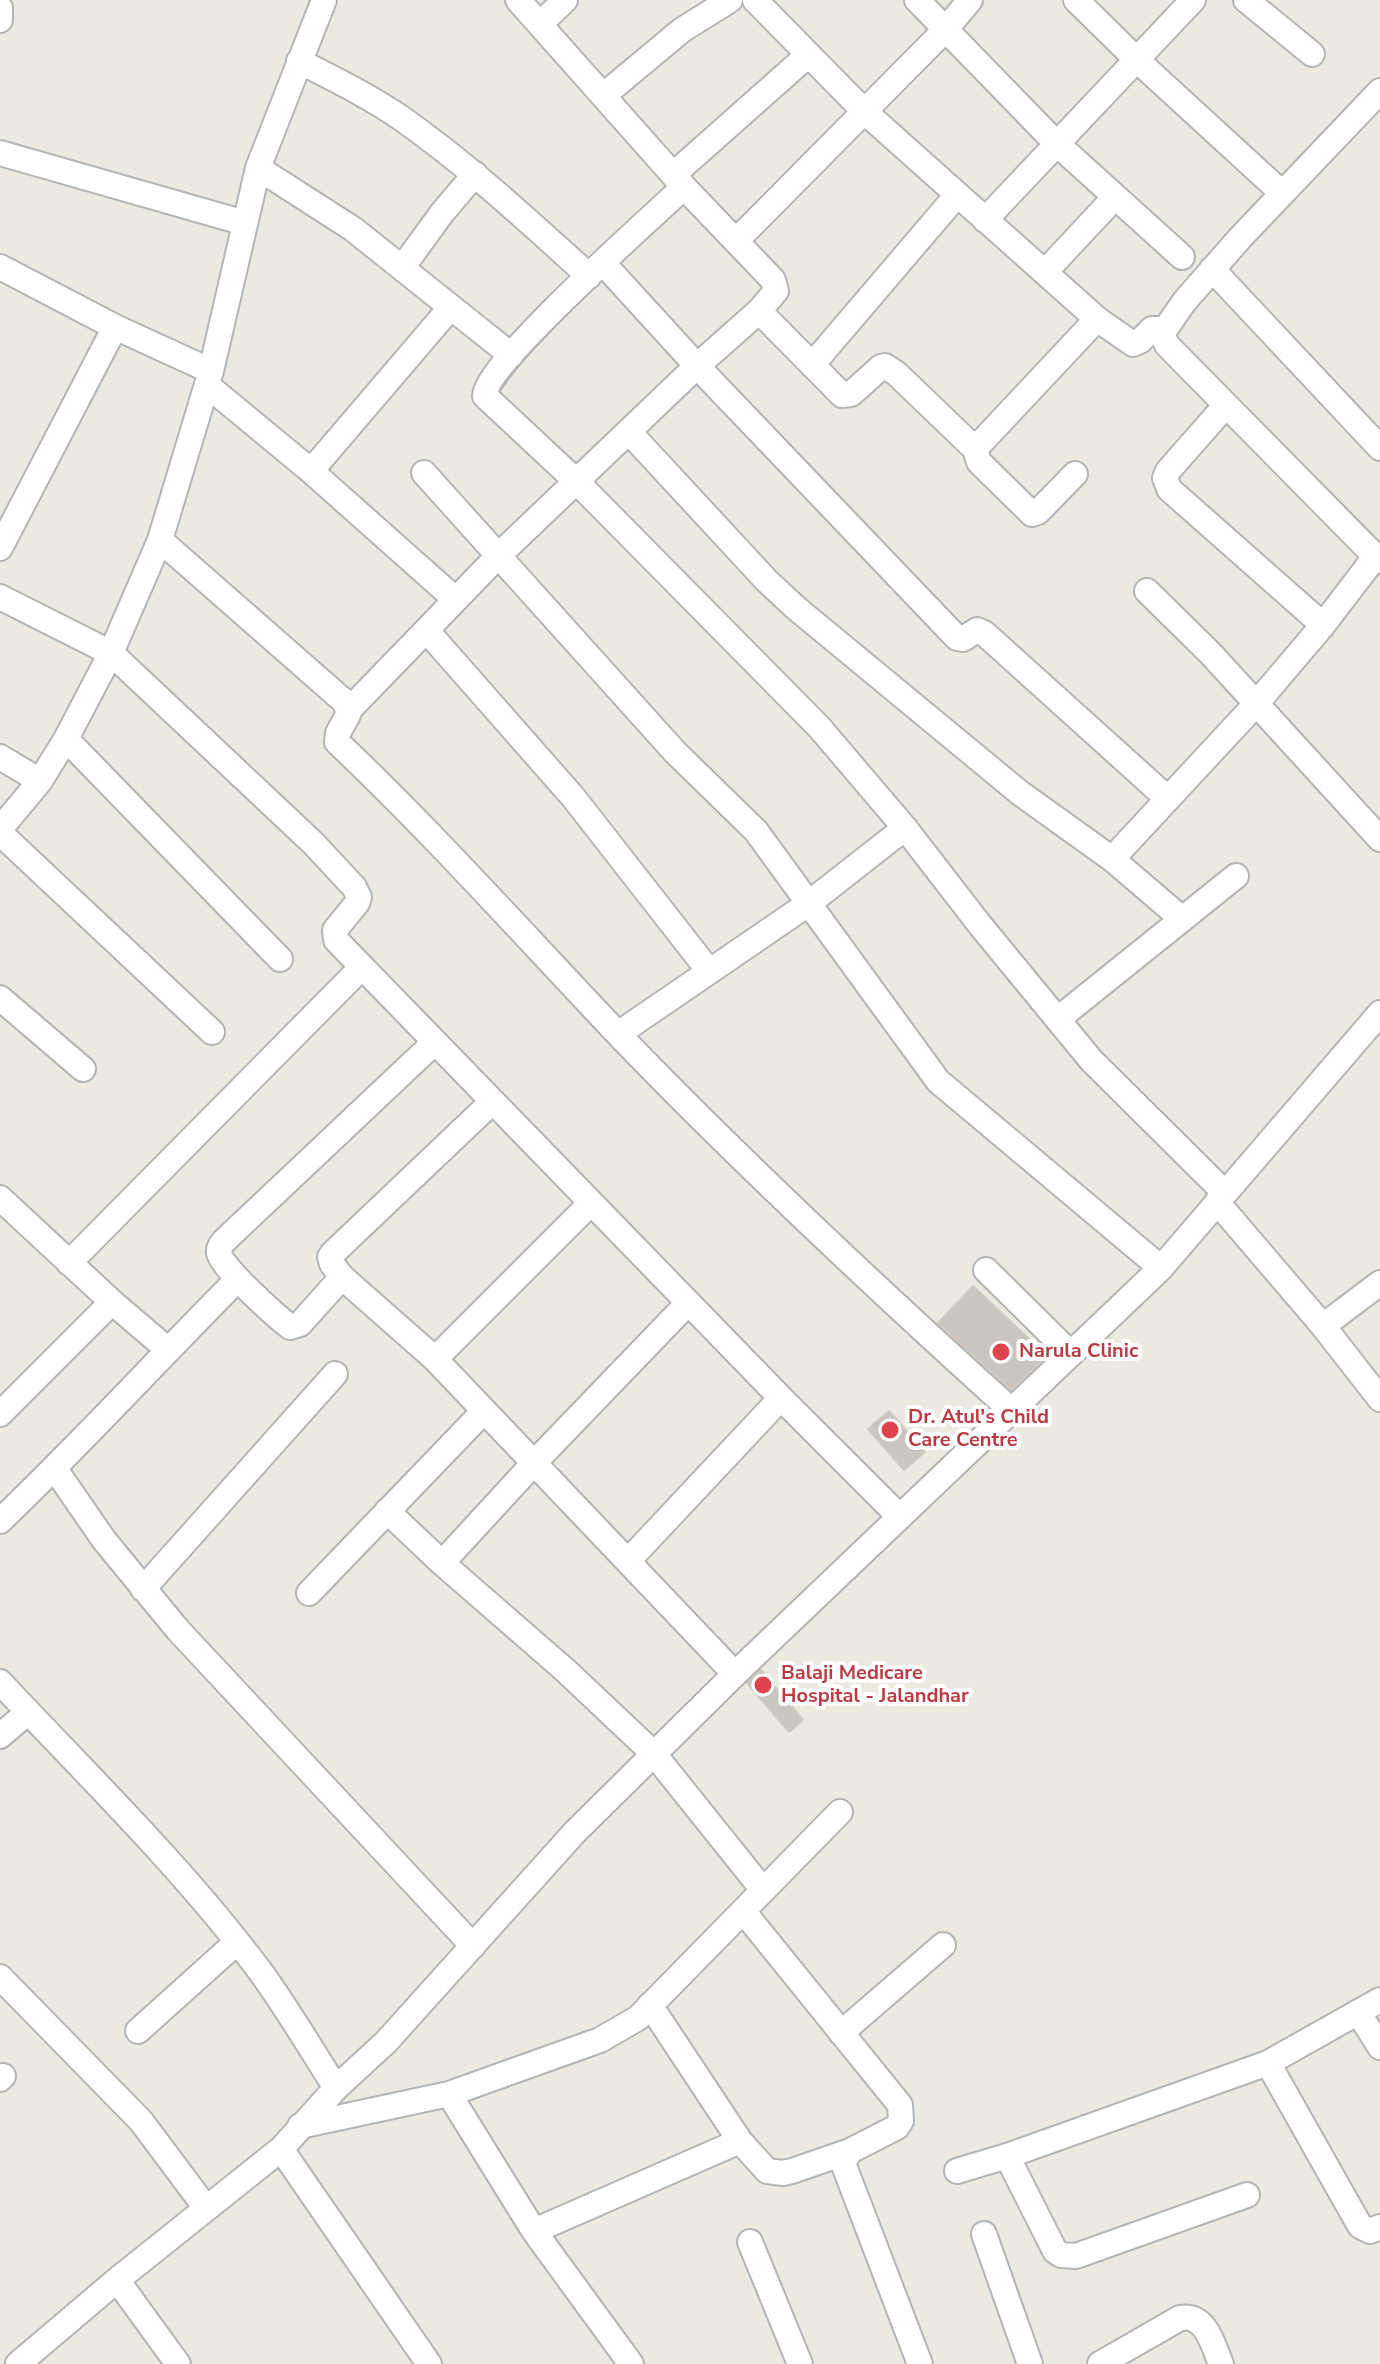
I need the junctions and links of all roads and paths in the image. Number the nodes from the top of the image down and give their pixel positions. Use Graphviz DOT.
graph roads {
  1 [pos="324,0"];
  2 [pos="518,0"];
  3 [pos="565,0"];
  4 [pos="730,0"];
  5 [pos="755,0"];
  6 [pos="917,0"];
  7 [pos="970,0"];
  8 [pos="1076,0"];
  9 [pos="1193,0"];
  10 [pos="1246,0"];
  11 [pos="0,8"];
  12 [pos="0,20"];
  13 [pos="540,24"];
  14 [pos="945,30"];
  15 [pos="1312,54"];
  16 [pos="807,56"];
  17 [pos="299,61"];
  18 [pos="1138,61"];
  19 [pos="1380,91"];
  20 [pos="604,95"];
  21 [pos="865,112"];
  22 [pos="1056,143"];
  23 [pos="0,153"];
  24 [pos="258,168"];
  25 [pos="475,174"];
  26 [pos="679,180"];
  27 [pos="1282,193"];
  28 [pos="957,195"];
  29 [pos="1115,197"];
  30 [pos="985,220"];
  31 [pos="245,223"];
  32 [pos="737,240"];
  33 [pos="1182,257"];
  34 [pos="0,267"];
  35 [pos="402,268"];
  36 [pos="1212,269"];
  37 [pos="596,270"];
  38 [pos="1045,272"];
  39 [pos="451,307"];
  40 [pos="759,311"];
  41 [pos="1097,319"];
  42 [pos="115,327"];
  43 [pos="1163,329"];
  44 [pos="511,355"];
  45 [pos="812,365"];
  46 [pos="697,366"];
  47 [pos="209,378"];
  48 [pos="1226,405"];
  49 [pos="629,432"];
  50 [pos="1380,448"];
  51 [pos="975,449"];
  52 [pos="311,471"];
  53 [pos="424,473"];
  54 [pos="1075,474"];
  55 [pos="576,481"];
  56 [pos="160,540"];
  57 [pos="0,548"];
  58 [pos="498,556"];
  59 [pos="1377,559"];
  60 [pos="1147,591"];
  61 [pos="0,597"];
  62 [pos="455,599"];
  63 [pos="1323,625"];
  64 [pos="427,631"];
  65 [pos="111,653"];
  66 [pos="1256,704"];
  67 [pos="349,710"];
  68 [pos="66,739"];
  69 [pos="0,757"];
  70 [pos="40,781"];
  71 [pos="1167,798"];
  72 [pos="905,828"];
  73 [pos="0,831"];
  74 [pos="1380,839"];
  75 [pos="1112,859"];
  76 [pos="1236,876"];
  77 [pos="808,904"];
  78 [pos="1181,918"];
  79 [pos="280,959"];
  80 [pos="361,968"];
  81 [pos="709,971"];
  82 [pos="0,998"];
  83 [pos="1380,1013"];
  84 [pos="1058,1019"];
  85 [pos="212,1032"];
  86 [pos="618,1034"];
  87 [pos="435,1042"];
  88 [pos="83,1069"];
  89 [pos="492,1102"];
  90 [pos="1221,1197"];
  91 [pos="0,1198"];
  92 [pos="591,1203"];
  93 [pos="69,1263"];
  94 [pos="1161,1268"];
  95 [pos="986,1270"];
  96 [pos="342,1277"];
  97 [pos="238,1279"];
  98 [pos="1380,1283"];
  99 [pos="112,1302"];
  100 [pos="688,1303"];
  101 [pos="1323,1326"];
  102 [pos="167,1349"];
  103 [pos="1070,1353"];
  104 [pos="435,1359"];
  105 [pos="335,1374"];
  106 [pos="781,1398"];
  107 [pos="1380,1399"];
  108 [pos="1011,1410"];
  109 [pos="484,1411"];
  110 [pos="0,1414"];
  111 [pos="533,1464"];
  112 [pos="55,1469"];
  113 [pos="387,1511"];
  114 [pos="900,1517"];
  115 [pos="0,1521"];
  116 [pos="628,1561"];
  117 [pos="442,1563"];
  118 [pos="143,1589"];
  119 [pos="309,1593"];
  120 [pos="735,1674"];
  121 [pos="0,1682"];
  122 [pos="28,1712"];
  123 [pos="0,1736"];
  124 [pos="654,1754"];
  125 [pos="840,1812"];
  126 [pos="763,1890"];
  127 [pos="743,1911"];
  128 [pos="237,1942"];
  129 [pos="943,1945"];
  130 [pos="473,1946"];
  131 [pos="0,1977"];
  132 [pos="1380,2000"];
  133 [pos="650,2005"];
  134 [pos="1358,2012"];
  135 [pos="138,2031"];
  136 [pos="841,2033"];
  137 [pos="1380,2047"];
  138 [pos="1268,2063"];
  139 [pos="336,2088"];
  140 [pos="449,2094"];
  141 [pos="300,2126"];
  142 [pos="740,2141"];
  143 [pos="281,2149"];
  144 [pos="850,2151"];
  145 [pos="1007,2156"];
  146 [pos="957,2171"];
  147 [pos="1247,2195"];
  148 [pos="206,2208"];
  149 [pos="1380,2227"];
  150 [pos="534,2231"];
  151 [pos="984,2234"];
  152 [pos="750,2242"];
  153 [pos="117,2280"];
  154 [pos="18,2364"];
  155 [pos="178,2364"];
  156 [pos="429,2364"];
  157 [pos="631,2364"];
  158 [pos="800,2364"];
  159 [pos="920,2364"];
  160 [pos="1030,2364"];
  161 [pos="1100,2364"];
  162 [pos="1221,2364"];
  1 -- 17 [label="street"];
  2 -- 13 [label="street"];
  3 -- 13 [label="street"];
  4 -- 20 [label="street"];
  5 -- 16 [label="street"];
  6 -- 14 [label="street"];
  7 -- 14 [label="street"];
  8 -- 18 [label="street"];
  9 -- 18 [label="street"];
  10 -- 15 [label="street"];
  11 -- 12 [label="street"];
  13 -- 20 [label="street"];
  14 -- 21 [label="street"];
  14 -- 22 [label="street"];
  16 -- 21 [label="street"];
  16 -- 26 [label="street"];
  17 -- 24 [label="street"];
  17 -- 25 [label="street"];
  18 -- 22 [label="street"];
  18 -- 27 [label="street"];
  19 -- 27 [label="street"];
  20 -- 26 [label="street"];
  21 -- 28 [label="street"];
  21 -- 32 [label="street"];
  22 -- 29 [label="street"];
  22 -- 30 [label="street"];
  23 -- 31 [label="street"];
  24 -- 31 [label="street"];
  24 -- 35 [label="street"];
  25 -- 35 [label="street"];
  25 -- 37 [label="street"];
  26 -- 32 [label="street"];
  26 -- 37 [label="street"];
  27 -- 36 [label="street"];
  28 -- 30 [label="street"];
  28 -- 45 [label="street"];
  29 -- 33 [label="street"];
  29 -- 38 [label="street"];
  30 -- 38 [label="street"];
  31 -- 47 [label="street"];
  32 -- 40 [label="street"];
  34 -- 42 [label="street"];
  35 -- 39 [label="street"];
  36 -- 43 [label="street"];
  36 -- 50 [label="street"];
  37 -- 44 [label="street"];
  37 -- 46 [label="street"];
  38 -- 41 [label="street"];
  39 -- 44 [label="street"];
  39 -- 52 [label="street"];
  40 -- 45 [label="street"];
  40 -- 46 [label="street"];
  41 -- 43 [label="street"];
  41 -- 51 [label="street"];
  42 -- 47 [label="street"];
  42 -- 57 [label="street"];
  43 -- 48 [label="street"];
  44 -- 55 [label="street"];
  45 -- 51 [label="street"];
  46 -- 49 [label="street"];
  46 -- 71 [label="street"];
  47 -- 52 [label="street"];
  47 -- 56 [label="street"];
  48 -- 59 [label="street"];
  48 -- 63 [label="street"];
  49 -- 55 [label="street"];
  49 -- 75 [label="street"];
  51 -- 54 [label="street"];
  52 -- 62 [label="street"];
  53 -- 58 [label="street"];
  55 -- 58 [label="street"];
  55 -- 72 [label="street"];
  56 -- 65 [label="street"];
  56 -- 67 [label="street"];
  58 -- 62 [label="street"];
  58 -- 77 [label="street"];
  59 -- 63 [label="street"];
  60 -- 66 [label="street"];
  61 -- 65 [label="street"];
  62 -- 64 [label="street"];
  63 -- 66 [label="street"];
  64 -- 67 [label="street"];
  64 -- 81 [label="street"];
  65 -- 68 [label="street"];
  65 -- 80 [label="street"];
  66 -- 71 [label="street"];
  66 -- 74 [label="street"];
  67 -- 86 [label="street"];
  68 -- 70 [label="street"];
  68 -- 79 [label="street"];
  69 -- 70 [label="street"];
  70 -- 73 [label="street"];
  71 -- 75 [label="street"];
  72 -- 77 [label="street"];
  72 -- 84 [label="street"];
  73 -- 85 [label="street"];
  75 -- 78 [label="street"];
  76 -- 78 [label="street"];
  77 -- 81 [label="street"];
  77 -- 94 [label="street"];
  78 -- 84 [label="street"];
  80 -- 87 [label="street"];
  80 -- 93 [label="street"];
  81 -- 86 [label="street"];
  82 -- 88 [label="street"];
  83 -- 90 [label="street"];
  84 -- 90 [label="street"];
  86 -- 108 [label="street"];
  87 -- 89 [label="street"];
  87 -- 97 [label="street"];
  89 -- 92 [label="street"];
  89 -- 96 [label="street"];
  90 -- 94 [label="street"];
  90 -- 101 [label="street"];
  91 -- 93 [label="street"];
  92 -- 100 [label="street"];
  92 -- 104 [label="street"];
  93 -- 99 [label="street"];
  94 -- 103 [label="street"];
  95 -- 103 [label="street"];
  96 -- 97 [label="street"];
  96 -- 104 [label="street"];
  97 -- 102 [label="street"];
  98 -- 101 [label="street"];
  99 -- 102 [label="street"];
  99 -- 110 [label="street"];
  100 -- 106 [label="street"];
  100 -- 111 [label="street"];
  101 -- 107 [label="street"];
  102 -- 112 [label="street"];
  103 -- 108 [label="street"];
  104 -- 109 [label="street"];
  105 -- 118 [label="street"];
  106 -- 114 [label="street"];
  106 -- 116 [label="street"];
  108 -- 114 [label="street"];
  109 -- 111 [label="street"];
  109 -- 113 [label="street"];
  111 -- 116 [label="street"];
  111 -- 117 [label="street"];
  112 -- 115 [label="street"];
  112 -- 118 [label="street"];
  113 -- 117 [label="street"];
  113 -- 119 [label="street"];
  114 -- 120 [label="street"];
  116 -- 120 [label="street"];
  117 -- 124 [label="street"];
  118 -- 130 [label="street"];
  120 -- 124 [label="street"];
  121 -- 122 [label="street"];
  122 -- 123 [label="street"];
  122 -- 128 [label="street"];
  124 -- 126 [label="street"];
  124 -- 130 [label="street"];
  125 -- 126 [label="street"];
  126 -- 127 [label="street"];
  127 -- 133 [label="street"];
  127 -- 136 [label="street"];
  128 -- 135 [label="street"];
  128 -- 139 [label="street"];
  129 -- 136 [label="street"];
  130 -- 139 [label="street"];
  131 -- 148 [label="street"];
  132 -- 134 [label="street"];
  133 -- 140 [label="street"];
  133 -- 142 [label="street"];
  134 -- 137 [label="street"];
  134 -- 138 [label="street"];
  136 -- 144 [label="street"];
  138 -- 145 [label="street"];
  138 -- 149 [label="street"];
  139 -- 141 [label="street"];
  140 -- 141 [label="street"];
  140 -- 150 [label="street"];
  141 -- 143 [label="street"];
  142 -- 144 [label="street"];
  142 -- 150 [label="street"];
  143 -- 148 [label="street"];
  143 -- 156 [label="street"];
  144 -- 159 [label="street"];
  145 -- 146 [label="street"];
  145 -- 147 [label="street"];
  148 -- 153 [label="street"];
  150 -- 157 [label="street"];
  151 -- 160 [label="street"];
  152 -- 158 [label="street"];
  153 -- 154 [label="street"];
  153 -- 155 [label="street"];
  161 -- 162 [label="street"];
}
